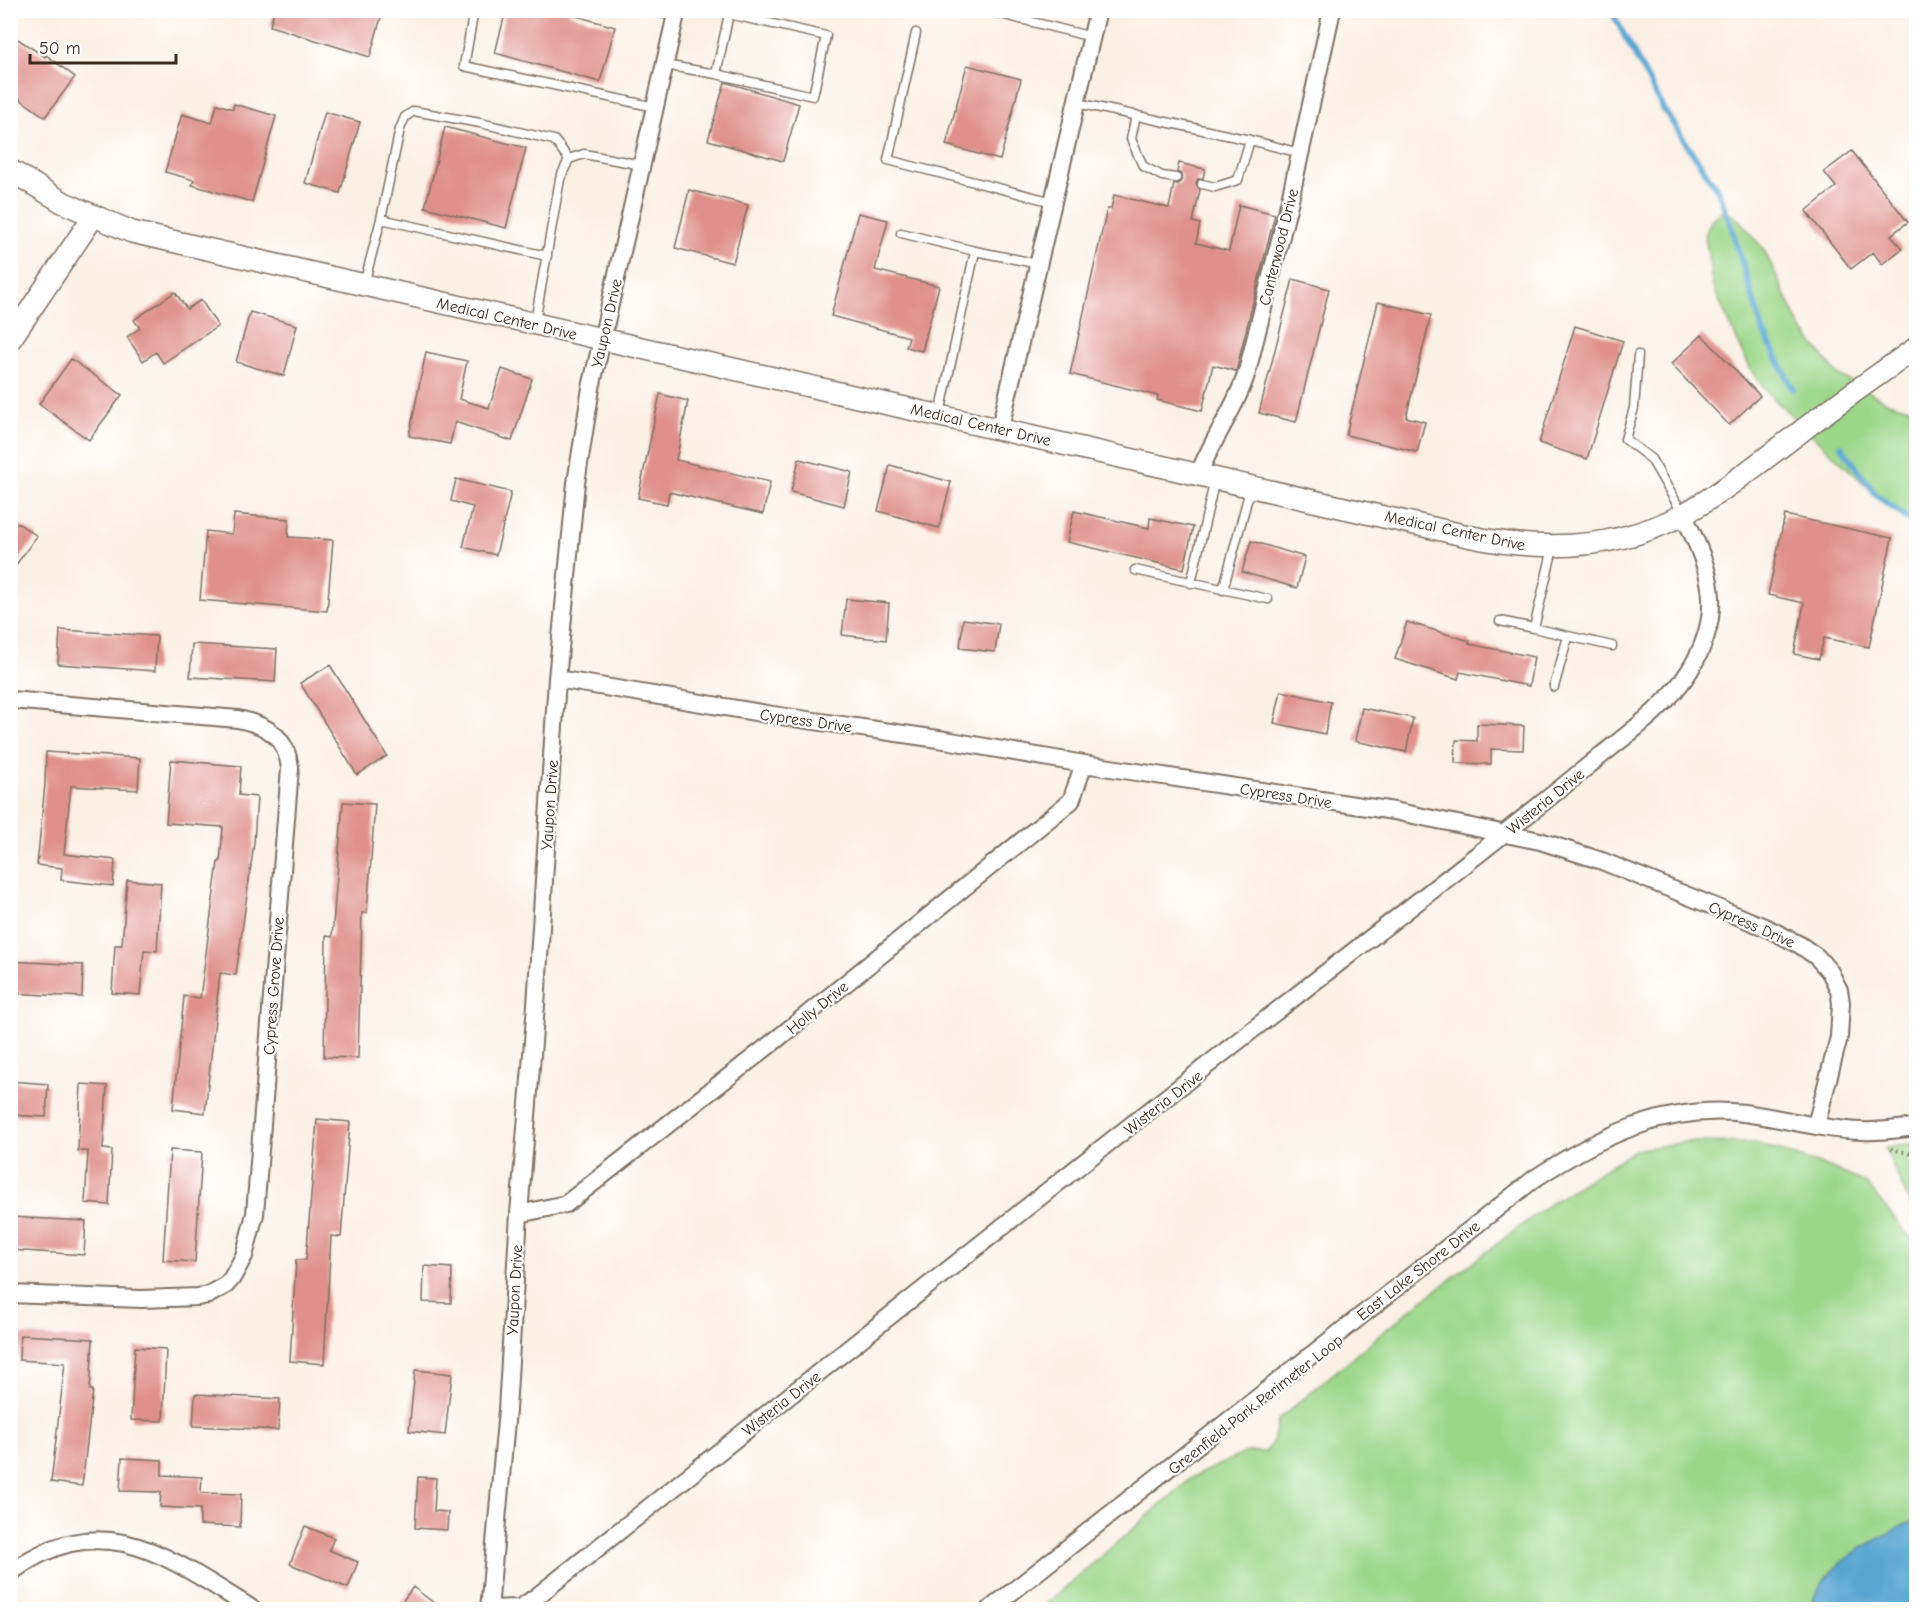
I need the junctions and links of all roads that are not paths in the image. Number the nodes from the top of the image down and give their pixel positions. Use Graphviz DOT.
graph roads {
  1 [pos="474,10"];
  2 [pos="649,10"];
  3 [pos="985,10"];
  4 [pos="1098,10"];
  5 [pos="1332,10"];
  6 [pos="676,13"];
  7 [pos="915,33"];
  8 [pos="1092,37"];
  9 [pos="665,65"];
  10 [pos="716,74"];
  11 [pos="1077,103"];
  12 [pos="655,107"];
  13 [pos="1136,115"];
  14 [pos="1250,140"];
  15 [pos="1300,153"];
  16 [pos="569,159"];
  17 [pos="642,165"];
  18 [pos="10,170"];
  19 [pos="1176,178"];
  20 [pos="1202,184"];
  21 [pos="1053,202"];
  22 [pos="93,217"];
  23 [pos="381,219"];
  24 [pos="901,233"];
  25 [pos="975,250"];
  26 [pos="547,256"];
  27 [pos="1039,264"];
  28 [pos="363,285"];
  29 [pos="535,324"];
  30 [pos="10,340"];
  31 [pos="603,340"];
  32 [pos="1917,348"];
  33 [pos="1638,355"];
  34 [pos="939,415"];
  35 [pos="1000,428"];
  36 [pos="1207,476"];
  37 [pos="1251,486"];
  38 [pos="1683,514"];
  39 [pos="1554,547"];
  40 [pos="1135,570"];
  41 [pos="1191,583"];
  42 [pos="1223,590"];
  43 [pos="1268,599"];
  44 [pos="1500,621"];
  45 [pos="1534,628"];
  46 [pos="1568,636"];
  47 [pos="1612,646"];
  48 [pos="557,679"];
  49 [pos="1554,687"];
  50 [pos="10,700"];
  51 [pos="1084,764"];
  52 [pos="1507,833"];
  53 [pos="1816,1125"];
  54 [pos="1917,1127"];
  55 [pos="519,1214"];
  56 [pos="10,1294"];
  57 [pos="10,1573"];
  58 [pos="489,1609"];
  59 [pos="254,1610"];
  60 [pos="990,1610"];
  1 -- 12 [label="lane"];
  2 -- 6 [label="lane"];
  3 -- 8 [label="lane"];
  4 -- 8 [label="street"];
  5 -- 15 [label="street, Canterwood Drive"];
  6 -- 9 [label="street, Yaupon Drive"];
  7 -- 21 [label="lane"];
  8 -- 11 [label="street"];
  9 -- 10 [label="lane"];
  9 -- 12 [label="street, Yaupon Drive"];
  10 -- 10 [label="lane"];
  11 -- 13 [label="lane"];
  11 -- 21 [label="street"];
  12 -- 17 [label="street, Yaupon Drive"];
  13 -- 14 [label="lane"];
  13 -- 19 [label="lane"];
  14 -- 15 [label="lane"];
  14 -- 20 [label="lane"];
  15 -- 36 [label="street, Canterwood Drive"];
  16 -- 17 [label="lane"];
  16 -- 23 [label="lane"];
  16 -- 26 [label="lane"];
  17 -- 31 [label="street, Yaupon Drive"];
  18 -- 22 [label="street, Medical Center Drive"];
  21 -- 27 [label="street"];
  22 -- 28 [label="street, Medical Center Drive"];
  22 -- 30 [label="street"];
  23 -- 26 [label="lane"];
  23 -- 28 [label="lane"];
  24 -- 25 [label="lane"];
  25 -- 27 [label="lane"];
  25 -- 34 [label="lane"];
  26 -- 29 [label="lane"];
  27 -- 35 [label="street"];
  28 -- 29 [label="street, Medical Center Drive"];
  29 -- 31 [label="street, Medical Center Drive"];
  31 -- 34 [label="street, Medical Center Drive"];
  31 -- 48 [label="street, Yaupon Drive"];
  32 -- 38 [label="street, Medical Center Drive"];
  33 -- 38 [label="lane"];
  34 -- 35 [label="street, Medical Center Drive"];
  35 -- 36 [label="street, Medical Center Drive"];
  36 -- 37 [label="street, Medical Center Drive"];
  36 -- 41 [label="lane"];
  37 -- 39 [label="street, Medical Center Drive"];
  37 -- 42 [label="lane"];
  38 -- 39 [label="street, Medical Center Drive"];
  38 -- 52 [label="street, Wisteria Drive"];
  39 -- 45 [label="lane"];
  40 -- 41 [label="lane"];
  41 -- 42 [label="lane"];
  42 -- 43 [label="lane"];
  44 -- 45 [label="lane"];
  45 -- 46 [label="lane"];
  46 -- 47 [label="lane"];
  46 -- 49 [label="lane"];
  48 -- 51 [label="street, Cypress Drive"];
  48 -- 55 [label="street, Yaupon Drive"];
  50 -- 56 [label="street, Cypress Grove Drive"];
  51 -- 52 [label="street, Cypress Drive"];
  51 -- 55 [label="street, Holly Drive"];
  52 -- 53 [label="street, Cypress Drive"];
  52 -- 58 [label="street, Wisteria Drive"];
  53 -- 54 [label="street, East Lake Shore Drive"];
  53 -- 60 [label="street, East Lake Shore Drive"];
  55 -- 58 [label="street, Yaupon Drive"];
  57 -- 59 [label="street"];
}
